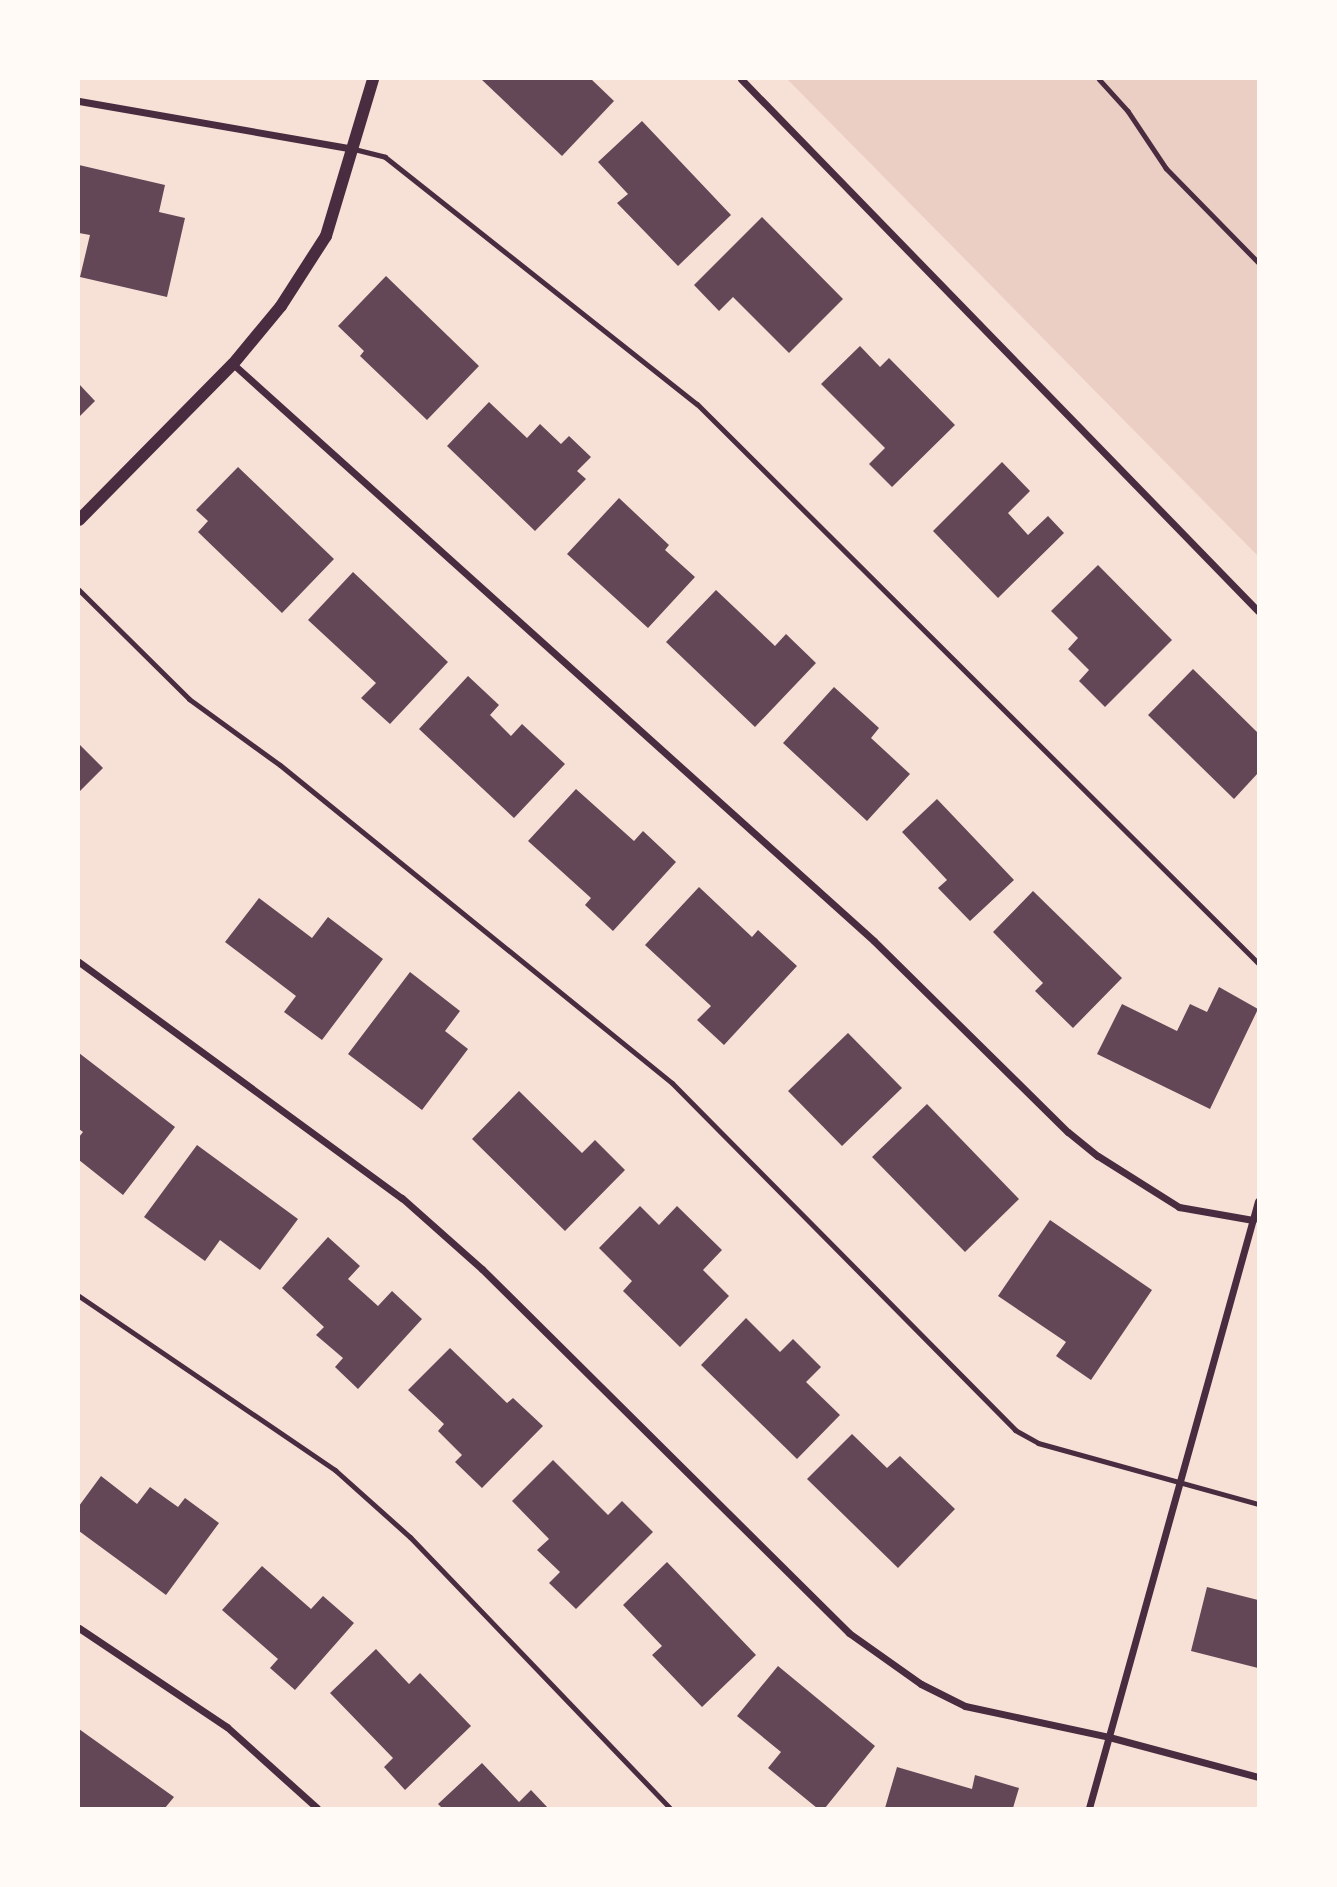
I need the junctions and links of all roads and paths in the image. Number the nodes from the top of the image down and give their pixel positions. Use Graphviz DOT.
graph roads {
  1 [pos="373,79"];
  2 [pos="741,79"];
  3 [pos="1099,79"];
  4 [pos="79,101"];
  5 [pos="354,149"];
  6 [pos="1258,262"];
  7 [pos="233,364"];
  8 [pos="79,520"];
  9 [pos="79,590"];
  10 [pos="1258,611"];
  11 [pos="79,962"];
  12 [pos="1258,963"];
  13 [pos="1258,1201"];
  14 [pos="1253,1220"];
  15 [pos="79,1296"];
  16 [pos="1180,1482"];
  17 [pos="1258,1504"];
  18 [pos="79,1628"];
  19 [pos="1109,1737"];
  20 [pos="1258,1777"];
  21 [pos="317,1808"];
  22 [pos="670,1808"];
  23 [pos="1089,1808"];
  1 -- 5 [label="street"];
  2 -- 10 [label="street"];
  3 -- 6 [label="path"];
  4 -- 5 [label="street"];
  5 -- 7 [label="street"];
  5 -- 12 [label="lane"];
  7 -- 8 [label="street"];
  7 -- 14 [label="street"];
  9 -- 16 [label="lane"];
  11 -- 19 [label="street"];
  13 -- 14 [label="street"];
  14 -- 16 [label="street"];
  15 -- 22 [label="lane"];
  16 -- 17 [label="lane"];
  16 -- 19 [label="street"];
  18 -- 21 [label="street"];
  19 -- 20 [label="street"];
  19 -- 23 [label="street"];
}
